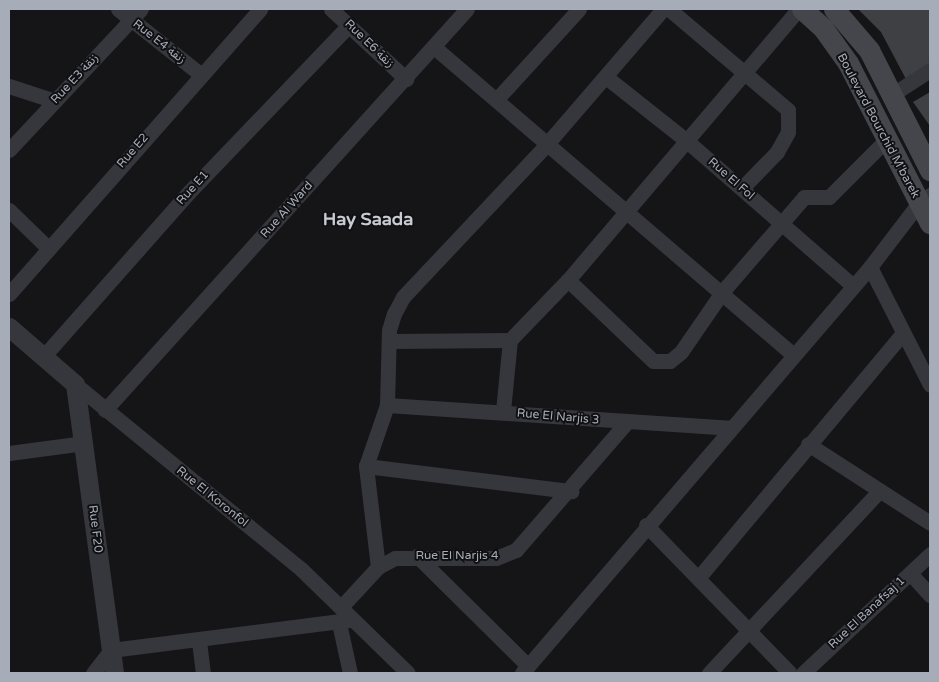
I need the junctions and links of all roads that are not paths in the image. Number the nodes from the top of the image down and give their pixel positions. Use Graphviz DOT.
graph roads {
  1 [pos="118,9"];
  2 [pos="260,9"];
  3 [pos="331,9"];
  4 [pos="467,9"];
  5 [pos="579,9"];
  6 [pos="663,9"];
  7 [pos="668,9"];
  8 [pos="800,9"];
  9 [pos="834,9"];
  10 [pos="136,14"];
  11 [pos="349,25"];
  12 [pos="434,48"];
  13 [pos="930,70"];
  14 [pos="746,72"];
  15 [pos="200,74"];
  16 [pos="606,77"];
  17 [pos="406,80"];
  18 [pos="9,86"];
  19 [pos="893,94"];
  20 [pos="496,100"];
  21 [pos="54,101"];
  22 [pos="888,138"];
  23 [pos="688,142"];
  24 [pos="546,145"];
  25 [pos="9,150"];
  26 [pos="929,161"];
  27 [pos="742,188"];
  28 [pos="925,199"];
  29 [pos="9,210"];
  30 [pos="626,213"];
  31 [pos="930,224"];
  32 [pos="782,225"];
  33 [pos="48,248"];
  34 [pos="870,267"];
  35 [pos="568,280"];
  36 [pos="853,286"];
  37 [pos="723,291"];
  38 [pos="9,294"];
  39 [pos="9,327"];
  40 [pos="903,333"];
  41 [pos="510,340"];
  42 [pos="390,341"];
  43 [pos="793,355"];
  44 [pos="43,357"];
  45 [pos="75,384"];
  46 [pos="930,385"];
  47 [pos="387,405"];
  48 [pos="105,410"];
  49 [pos="503,412"];
  50 [pos="626,423"];
  51 [pos="729,428"];
  52 [pos="84,443"];
  53 [pos="808,444"];
  54 [pos="9,453"];
  55 [pos="366,466"];
  56 [pos="880,490"];
  57 [pos="571,491"];
  58 [pos="930,523"];
  59 [pos="646,525"];
  60 [pos="930,554"];
  61 [pos="417,556"];
  62 [pos="378,567"];
  63 [pos="910,572"];
  64 [pos="699,576"];
  65 [pos="930,595"];
  66 [pos="342,606"];
  67 [pos="345,622"];
  68 [pos="750,628"];
  69 [pos="199,641"];
  70 [pos="111,650"];
  71 [pos="525,670"];
  72 [pos="93,673"];
  73 [pos="114,673"];
  74 [pos="204,673"];
  75 [pos="350,673"];
  76 [pos="408,673"];
  77 [pos="710,673"];
  78 [pos="790,673"];
  79 [pos="803,673"];
  1 -- 10 [label="street, Rue E4 زنقة"];
  2 -- 15 [label="street, Rue E2"];
  3 -- 11 [label="street, Rue E6 زنقة"];
  4 -- 12 [label="street, Rue Al Ward"];
  5 -- 20 [label="street"];
  6 -- 16 [label="street"];
  7 -- 14 [label="street"];
  8 -- 14 [label="street"];
  8 -- 22 [label="main road, Boulevard Bourchid M'barek"];
  9 -- 19 [label="main road"];
  10 -- 15 [label="street, Rue E4 زنقة"];
  10 -- 21 [label="street, Rue E3 زنقة"];
  11 -- 17 [label="street, Rue E6 زنقة"];
  11 -- 44 [label="street, Rue E1"];
  12 -- 17 [label="street, Rue Al Ward"];
  12 -- 20 [label="street"];
  13 -- 19 [label="street"];
  14 -- 23 [label="street"];
  14 -- 27 [label="street"];
  15 -- 33 [label="street, Rue E2"];
  16 -- 23 [label="street, Rue El Fol"];
  16 -- 24 [label="street"];
  17 -- 48 [label="street, Rue Al Ward"];
  18 -- 21 [label="street"];
  19 -- 26 [label="main road"];
  20 -- 24 [label="street"];
  21 -- 25 [label="street, Rue E3 زنقة"];
  22 -- 28 [label="main road, Boulevard Bourchid M'barek"];
  22 -- 32 [label="street"];
  23 -- 27 [label="street, Rue El Fol"];
  23 -- 30 [label="street"];
  24 -- 30 [label="street"];
  24 -- 42 [label="street"];
  27 -- 32 [label="street, Rue El Fol"];
  28 -- 31 [label="main road, Boulevard Bourchid M'barek"];
  28 -- 34 [label="street"];
  29 -- 33 [label="street"];
  30 -- 35 [label="street"];
  30 -- 37 [label="street"];
  32 -- 36 [label="street, Rue El Fol"];
  32 -- 37 [label="street"];
  33 -- 38 [label="street, Rue E2"];
  34 -- 36 [label="street"];
  34 -- 40 [label="street"];
  35 -- 37 [label="street"];
  35 -- 41 [label="street"];
  36 -- 43 [label="street"];
  37 -- 43 [label="street"];
  39 -- 44 [label="street, Rue El Koronfol"];
  40 -- 46 [label="street"];
  40 -- 53 [label="street"];
  41 -- 42 [label="street"];
  41 -- 49 [label="street"];
  42 -- 47 [label="street"];
  43 -- 51 [label="street"];
  44 -- 45 [label="street, Rue El Koronfol"];
  45 -- 48 [label="street, Rue El Koronfol"];
  45 -- 52 [label="street, Rue F20"];
  47 -- 49 [label="street, Rue El Narjis 3"];
  47 -- 55 [label="street"];
  48 -- 66 [label="street, Rue El Koronfol"];
  49 -- 50 [label="street, Rue El Narjis 3"];
  50 -- 51 [label="street, Rue El Narjis 3"];
  50 -- 57 [label="street, Rue El Narjis 4"];
  51 -- 59 [label="street"];
  52 -- 54 [label="street"];
  52 -- 70 [label="street, Rue F20"];
  53 -- 56 [label="street"];
  53 -- 64 [label="street"];
  55 -- 57 [label="street"];
  55 -- 62 [label="street"];
  56 -- 58 [label="street"];
  56 -- 68 [label="street"];
  57 -- 61 [label="street, Rue El Narjis 4"];
  59 -- 64 [label="street"];
  59 -- 71 [label="street"];
  60 -- 63 [label="street, Rue El Banafsaj 1"];
  61 -- 62 [label="street, Rue El Narjis 4"];
  61 -- 71 [label="street"];
  62 -- 66 [label="street"];
  63 -- 65 [label="street"];
  63 -- 79 [label="street, Rue El Banafsaj 1"];
  64 -- 68 [label="street"];
  66 -- 67 [label="street, Rue El Koronfol"];
  67 -- 69 [label="street"];
  67 -- 75 [label="street"];
  67 -- 76 [label="street, Rue El Koronfol"];
  68 -- 77 [label="street"];
  68 -- 78 [label="street"];
  69 -- 70 [label="street"];
  69 -- 74 [label="street"];
  70 -- 72 [label="street"];
  70 -- 73 [label="street, Rue F20"];
}
